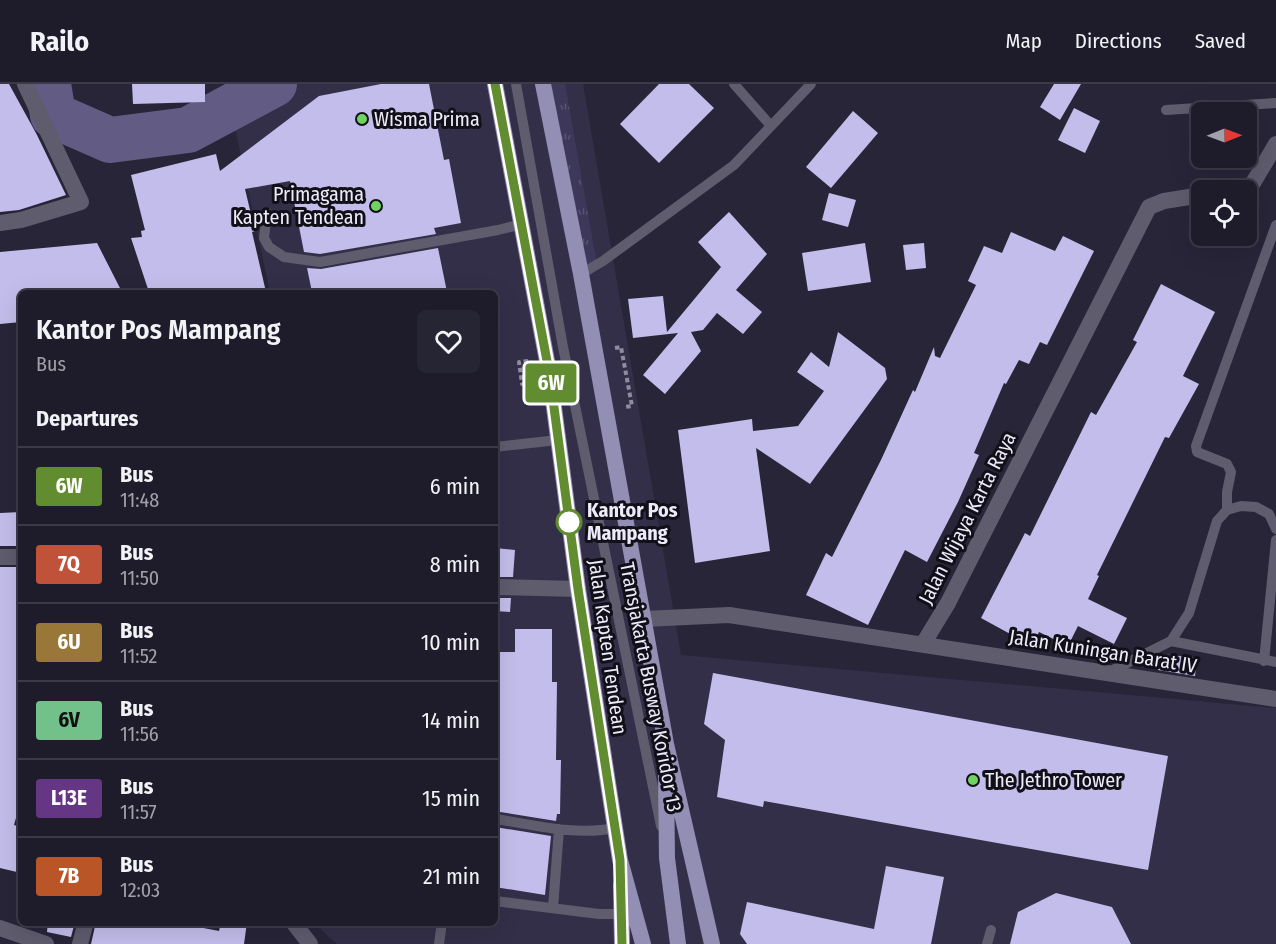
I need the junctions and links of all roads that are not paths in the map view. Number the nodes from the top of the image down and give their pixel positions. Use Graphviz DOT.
graph roads {
  1 [pos="25,84"];
  2 [pos="495,84"];
  3 [pos="516,84"];
  4 [pos="543,84"];
  5 [pos="734,84"];
  6 [pos="811,84"];
  7 [pos="1276,103"];
  8 [pos="1166,110"];
  9 [pos="771,126"];
  10 [pos="1276,144"];
  11 [pos="1255,180"];
  12 [pos="1191,197"];
  13 [pos="267,213"];
  14 [pos="0,223"];
  15 [pos="522,224"];
  16 [pos="1276,225"];
  17 [pos="581,274"];
  18 [pos="558,440"];
  19 [pos="498,447"];
  20 [pos="1227,510"];
  21 [pos="1276,529"];
  22 [pos="1276,540"];
  23 [pos="0,557"];
  24 [pos="18,557"];
  25 [pos="498,587"];
  26 [pos="578,589"];
  27 [pos="644,619"];
  28 [pos="1171,641"];
  29 [pos="923,644"];
  30 [pos="1264,661"];
  31 [pos="1276,662"];
  32 [pos="1109,672"];
  33 [pos="1276,699"];
  34 [pos="666,744"];
  35 [pos="498,819"];
  36 [pos="615,828"];
  37 [pos="559,830"];
  38 [pos="620,860"];
  39 [pos="498,901"];
  40 [pos="553,908"];
  41 [pos="621,914"];
  42 [pos="85,926"];
  43 [pos="296,926"];
  44 [pos="441,926"];
  45 [pos="0,928"];
  46 [pos="991,930"];
  47 [pos="46,944"];
  48 [pos="80,944"];
  49 [pos="310,944"];
  50 [pos="439,944"];
  51 [pos="622,944"];
  52 [pos="643,944"];
  53 [pos="678,944"];
  54 [pos="684,944"];
  55 [pos="712,944"];
  56 [pos="987,944"];
  1 -- 14 [label="street"];
  2 -- 15 [label="main road, Jalan Kapten Tendean"];
  3 -- 54 [label="lane, Transjakarta Busway Koridor 13"];
  4 -- 17 [label="main road, Jalan Kapten Tendean"];
  5 -- 9 [label="lane"];
  6 -- 9 [label="lane"];
  7 -- 8 [label="lane"];
  9 -- 17 [label="lane"];
  10 -- 11 [label="street"];
  12 -- 29 [label="street, Jalan Wijaya Karta Raya"];
  13 -- 15 [label="lane"];
  15 -- 18 [label="main road, Jalan Kapten Tendean"];
  16 -- 20 [label="lane"];
  17 -- 27 [label="main road, Jalan Kapten Tendean"];
  18 -- 19 [label="lane"];
  18 -- 26 [label="main road, Jalan Kapten Tendean"];
  20 -- 21 [label="lane"];
  20 -- 28 [label="lane"];
  22 -- 30 [label="lane"];
  23 -- 24 [label="street"];
  25 -- 26 [label="street"];
  26 -- 36 [label="main road, Jalan Kapten Tendean"];
  27 -- 29 [label="street"];
  27 -- 34 [label="main road, Jalan Kapten Tendean"];
  28 -- 30 [label="lane"];
  28 -- 32 [label="lane"];
  29 -- 32 [label="street, Jalan Kuningan Barat IV"];
  30 -- 31 [label="lane"];
  32 -- 33 [label="street, Jalan Kuningan Barat IV"];
  34 -- 53 [label="main road, Jalan Kapten Tendean"];
  34 -- 55 [label="main road, Jalan Kapten Tendean"];
  35 -- 37 [label="lane"];
  36 -- 37 [label="lane"];
  36 -- 38 [label="main road, Jalan Kapten Tendean"];
  37 -- 40 [label="lane"];
  38 -- 41 [label="main road, Jalan Kapten Tendean"];
  38 -- 52 [label="main road, Jalan Kapten Tendean"];
  39 -- 40 [label="lane"];
  40 -- 41 [label="lane"];
  41 -- 51 [label="main road, Jalan Kapten Tendean"];
  42 -- 48 [label="street"];
  43 -- 49 [label="street"];
  44 -- 50 [label="lane"];
  45 -- 47 [label="street"];
  46 -- 56 [label="lane"];
}
